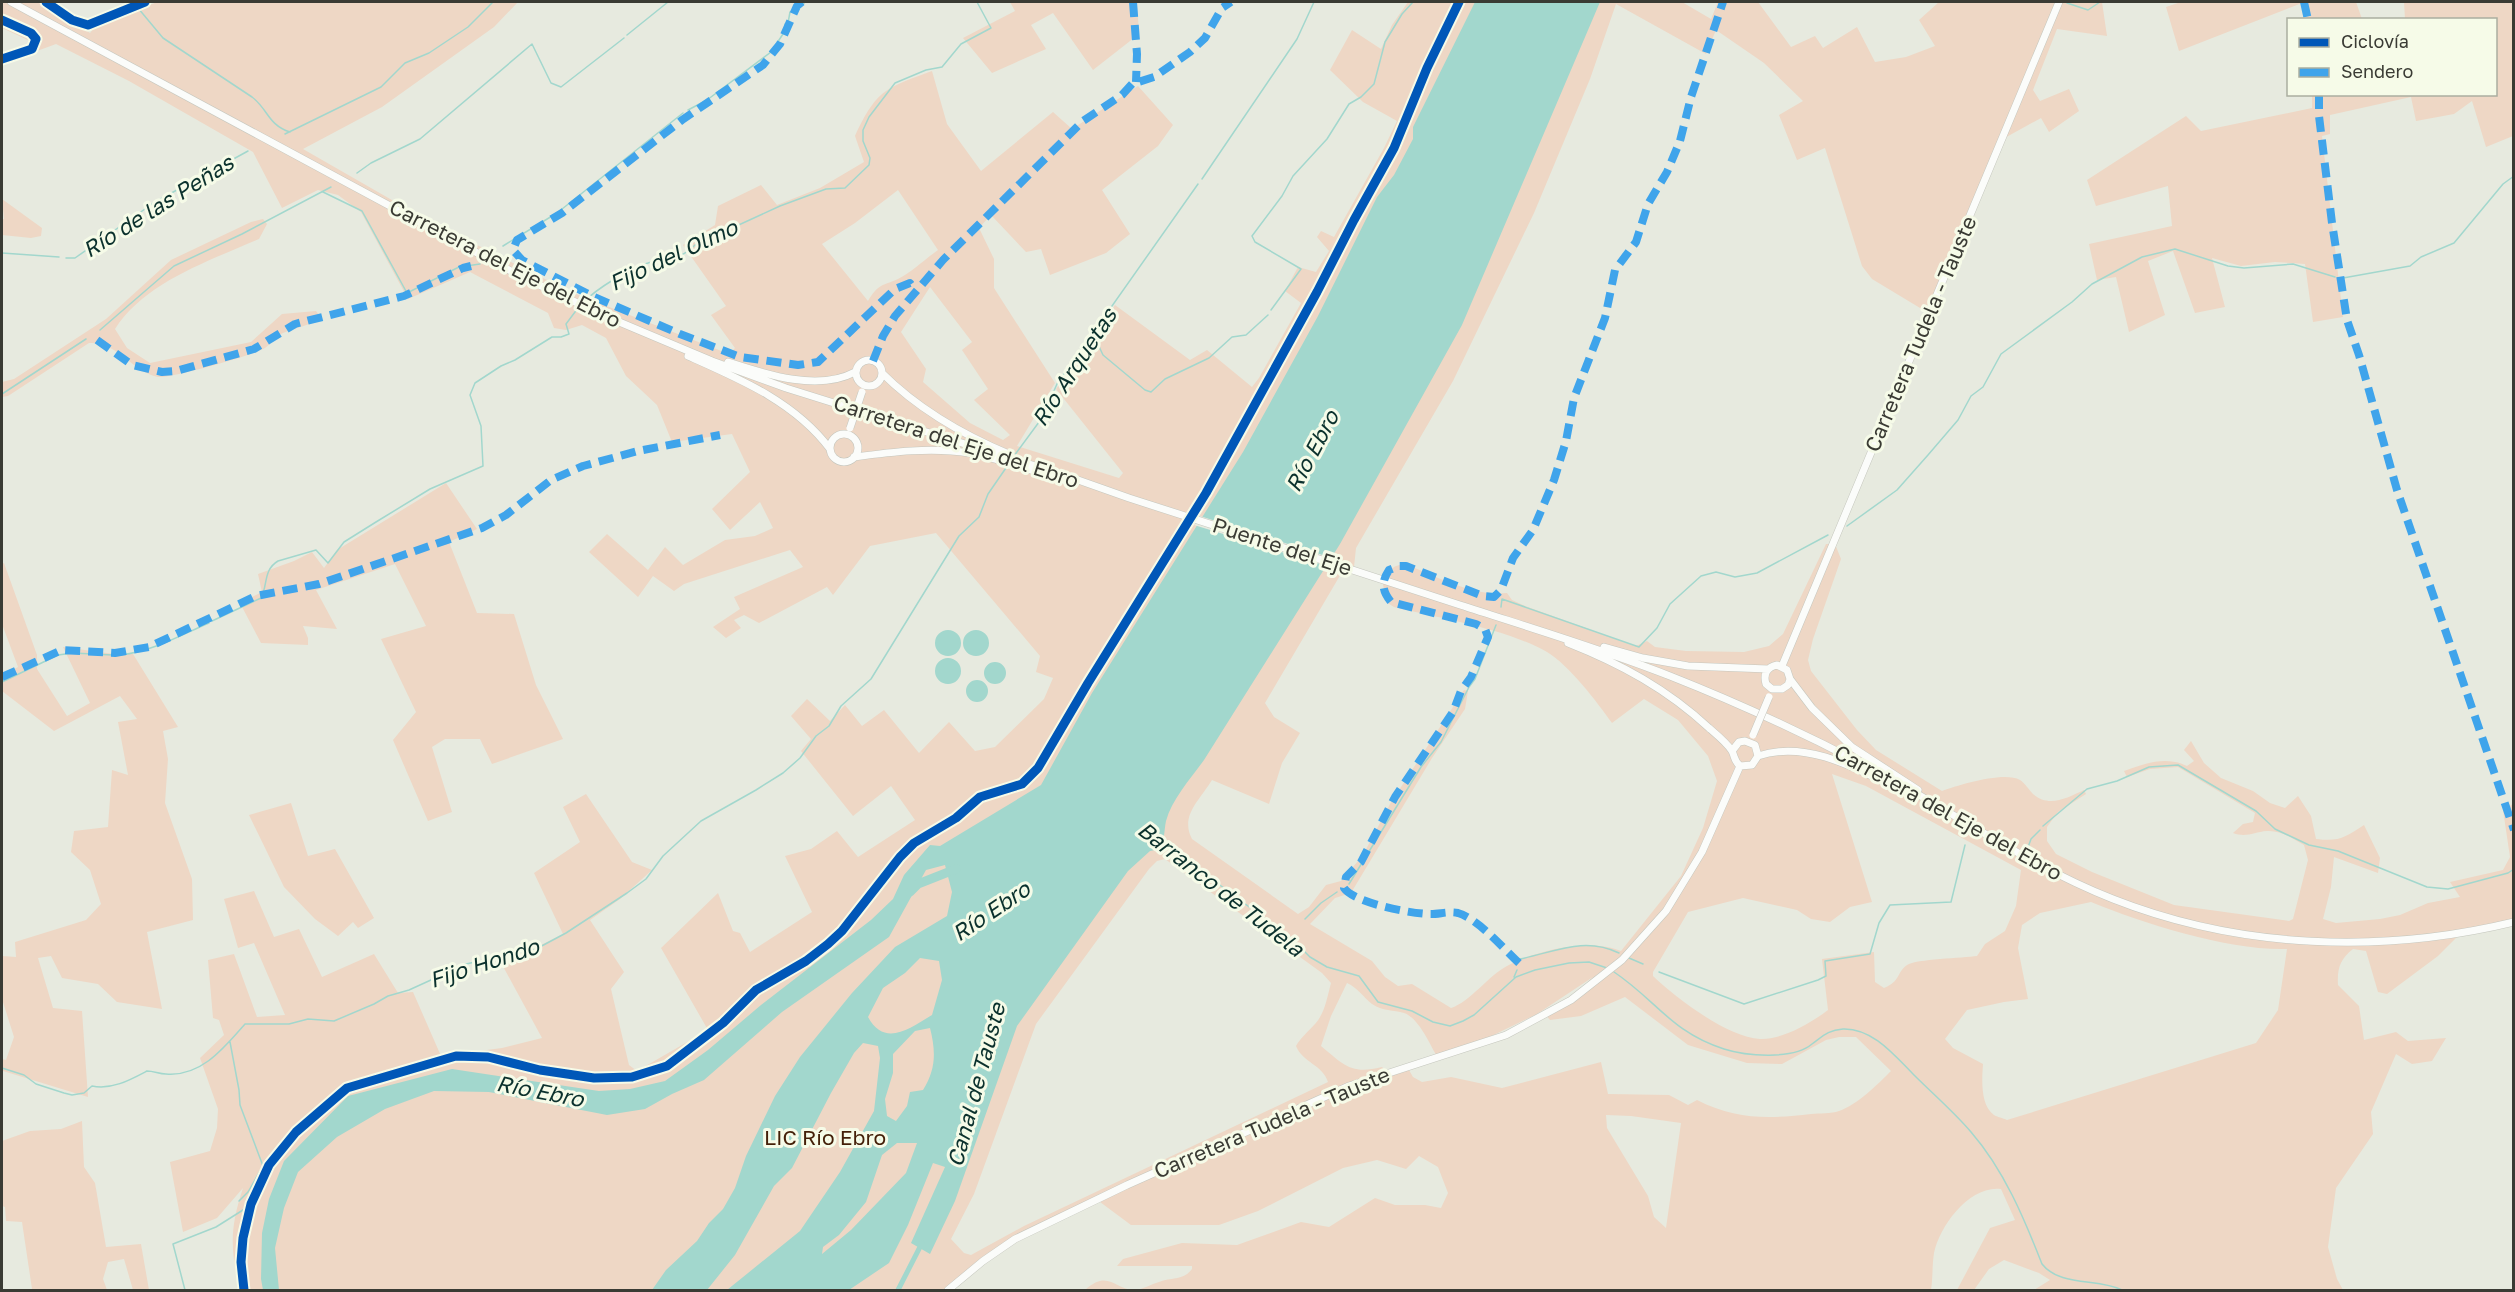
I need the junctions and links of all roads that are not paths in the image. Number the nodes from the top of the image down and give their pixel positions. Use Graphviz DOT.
graph roads {
  1 [pos="11,2"];
  2 [pos="2059,2"];
  3 [pos="605,316"];
  4 [pos="654,338"];
  5 [pos="855,372"];
  6 [pos="882,373"];
  7 [pos="863,389"];
  8 [pos="849,432"];
  9 [pos="830,449"];
  10 [pos="854,457"];
  11 [pos="1064,475"];
  12 [pos="1096,487"];
  13 [pos="1129,498"];
  14 [pos="1401,585"];
  15 [pos="1484,612"];
  16 [pos="1528,626"];
  17 [pos="1782,666"];
  18 [pos="1768,669"];
  19 [pos="1790,679"];
  20 [pos="1772,689"];
  21 [pos="1752,738"];
  22 [pos="1732,752"];
  23 [pos="1758,756"];
  24 [pos="1740,766"];
  25 [pos="1951,814"];
  26 [pos="1993,839"];
  27 [pos="2514,922"];
  28 [pos="948,1290"];
  1 -- 3 [label="main road, Carretera del Eje del Ebro"];
  2 -- 17 [label="main road, Carretera Tudela - Tauste"];
  3 -- 4 [label="main road, Carretera del Eje del Ebro"];
  3 -- 5 [label="main road"];
  4 -- 9 [label="main road"];
  4 -- 11 [label="main road, Carretera del Eje del Ebro"];
  5 -- 6 [label="main road"];
  5 -- 7 [label="main road"];
  6 -- 7 [label="main road"];
  6 -- 11 [label="main road"];
  7 -- 8 [label="main road, bridge"];
  8 -- 9 [label="main road"];
  8 -- 10 [label="main road"];
  9 -- 10 [label="main road"];
  10 -- 12 [label="main road"];
  11 -- 12 [label="main road, Carretera del Eje del Ebro"];
  12 -- 13 [label="main road, Carretera del Eje del Ebro"];
  13 -- 14 [label="main road, Puente del Eje"];
  14 -- 15 [label="main road, Carretera del Eje del Ebro"];
  15 -- 16 [label="main road, Carretera del Eje del Ebro"];
  15 -- 18 [label="main road"];
  16 -- 22 [label="main road"];
  16 -- 25 [label="main road, Carretera del Eje del Ebro"];
  17 -- 18 [label="main road"];
  17 -- 19 [label="main road"];
  18 -- 20 [label="main road"];
  19 -- 20 [label="main road"];
  19 -- 25 [label="main road"];
  20 -- 21 [label="main road, bridge"];
  21 -- 22 [label="main road"];
  21 -- 23 [label="main road"];
  22 -- 24 [label="main road"];
  23 -- 24 [label="main road"];
  23 -- 26 [label="main road"];
  24 -- 28 [label="main road, Carretera Tudela - Tauste"];
  25 -- 26 [label="main road, Carretera del Eje del Ebro"];
  26 -- 27 [label="main road, Carretera del Eje del Ebro"];
}
